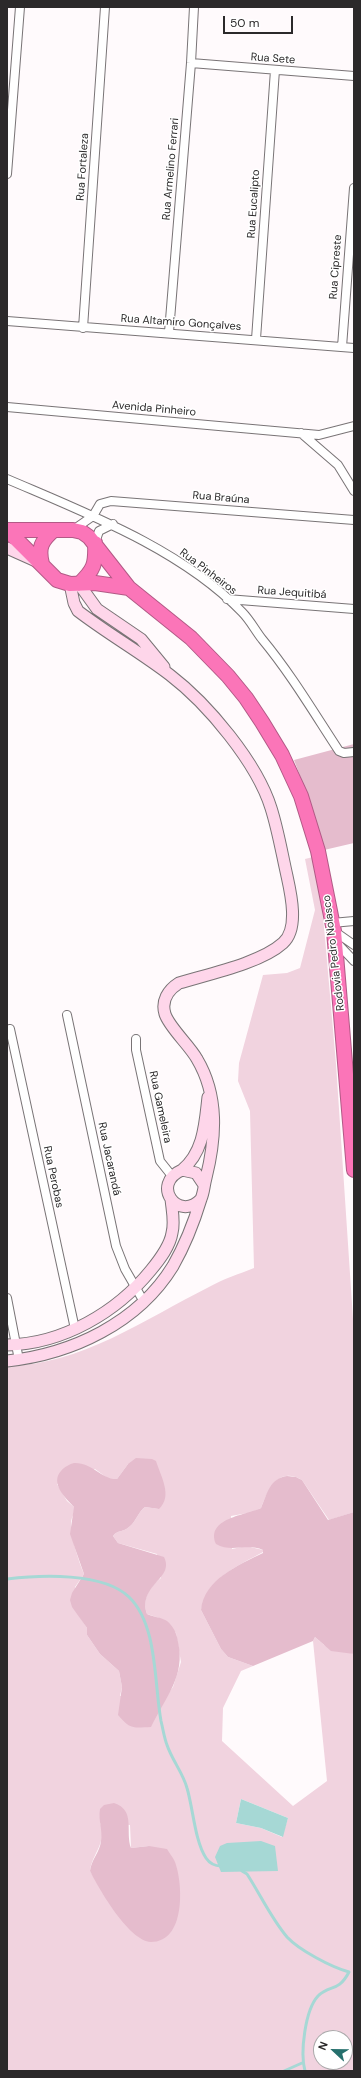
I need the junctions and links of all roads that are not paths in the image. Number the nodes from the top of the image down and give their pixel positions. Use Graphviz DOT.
graph roads {
  1 [pos="20,7"];
  2 [pos="105,7"];
  3 [pos="194,7"];
  4 [pos="191,63"];
  5 [pos="275,70"];
  6 [pos="354,76"];
  7 [pos="7,174"];
  8 [pos="354,188"];
  9 [pos="351,250"];
  10 [pos="7,321"];
  11 [pos="83,328"];
  12 [pos="169,332"];
  13 [pos="256,339"];
  14 [pos="342,347"];
  15 [pos="354,348"];
  16 [pos="7,407"];
  17 [pos="354,426"];
  18 [pos="300,433"];
  19 [pos="7,479"];
  20 [pos="354,491"];
  21 [pos="93,516"];
  22 [pos="354,520"];
  23 [pos="113,524"];
  24 [pos="8,530"];
  25 [pos="54,530"];
  26 [pos="73,530"];
  27 [pos="94,543"];
  28 [pos="7,548"];
  29 [pos="42,564"];
  30 [pos="74,584"];
  31 [pos="129,588"];
  32 [pos="228,600"];
  33 [pos="354,608"];
  34 [pos="170,675"];
  35 [pos="354,752"];
  36 [pos="354,921"];
  37 [pos="334,932"];
  38 [pos="354,945"];
  39 [pos="354,961"];
  40 [pos="67,1015"];
  41 [pos="10,1030"];
  42 [pos="136,1039"];
  43 [pos="209,1087"];
  44 [pos="182,1170"];
  45 [pos="354,1170"];
  46 [pos="172,1176"];
  47 [pos="204,1185"];
  48 [pos="171,1199"];
  49 [pos="201,1199"];
  50 [pos="135,1289"];
  51 [pos="7,1298"];
  52 [pos="144,1302"];
  53 [pos="74,1329"];
  54 [pos="12,1345"];
  55 [pos="19,1360"];
  56 [pos="7,1361"];
  1 -- 7 [label="street"];
  2 -- 11 [label="street, Rua Fortaleza"];
  3 -- 4 [label="street, Rua Armelino Ferrari"];
  4 -- 5 [label="street, Rua Sete"];
  4 -- 12 [label="street, Rua Armelino Ferrari"];
  5 -- 6 [label="street, Rua Sete"];
  5 -- 13 [label="street, Rua Eucalipto"];
  8 -- 9 [label="street, Rua Cipreste"];
  9 -- 14 [label="street, Rua Cipreste"];
  10 -- 11 [label="street, Rua Altamiro Gonçalves"];
  11 -- 12 [label="street, Rua Altamiro Gonçalves"];
  12 -- 13 [label="street, Rua Altamiro Gonçalves"];
  13 -- 14 [label="street, Rua Altamiro Gonçalves"];
  14 -- 15 [label="street, Rua Altamiro Gonçalves"];
  16 -- 18 [label="street, Avenida Pinheiro"];
  17 -- 18 [label="street, Avenida Pinheiro"];
  18 -- 20 [label="street"];
  19 -- 21 [label="street, Rua Pinheiros"];
  21 -- 22 [label="street, Rua Braúna"];
  21 -- 23 [label="street, Rua Pinheiros"];
  21 -- 26 [label="street"];
  23 -- 27 [label="street"];
  23 -- 32 [label="street, Rua Pinheiros"];
  24 -- 25 [label="highway, Rodovia Pedro Nolasco"];
  24 -- 29 [label="highway, Rodovia Pedro Nolasco"];
  25 -- 26 [label="highway, Rodovia Pedro Nolasco"];
  25 -- 29 [label="highway"];
  26 -- 27 [label="highway, Rodovia Pedro Nolasco"];
  27 -- 30 [label="highway"];
  27 -- 31 [label="highway, Rodovia Pedro Nolasco"];
  28 -- 29 [label="street"];
  29 -- 30 [label="highway, Rodovia Pedro Nolasco"];
  30 -- 31 [label="highway, Rodovia Pedro Nolasco"];
  30 -- 34 [label="street"];
  30 -- 34 [label="street"];
  31 -- 37 [label="highway, Rodovia Pedro Nolasco"];
  32 -- 33 [label="street, Rua Jequitibá"];
  32 -- 35 [label="street, Rua Pinheiros"];
  34 -- 43 [label="street"];
  36 -- 37 [label="street"];
  37 -- 38 [label="street"];
  37 -- 39 [label="street"];
  37 -- 45 [label="highway, Rodovia Pedro Nolasco"];
  40 -- 50 [label="street, Rua Jacarandá"];
  41 -- 53 [label="street, Rua Perobas"];
  42 -- 46 [label="street, Rua Gameleira"];
  43 -- 44 [label="street"];
  43 -- 47 [label="street"];
  44 -- 46 [label="street"];
  44 -- 47 [label="street"];
  46 -- 48 [label="street"];
  47 -- 49 [label="street"];
  48 -- 49 [label="street"];
  48 -- 50 [label="street"];
  49 -- 52 [label="street"];
  50 -- 52 [label="street, Rua Jacarandá"];
  50 -- 53 [label="street"];
  51 -- 54 [label="street"];
  52 -- 55 [label="street"];
  53 -- 54 [label="street"];
  54 -- 55 [label="street"];
  55 -- 56 [label="street"];
}
